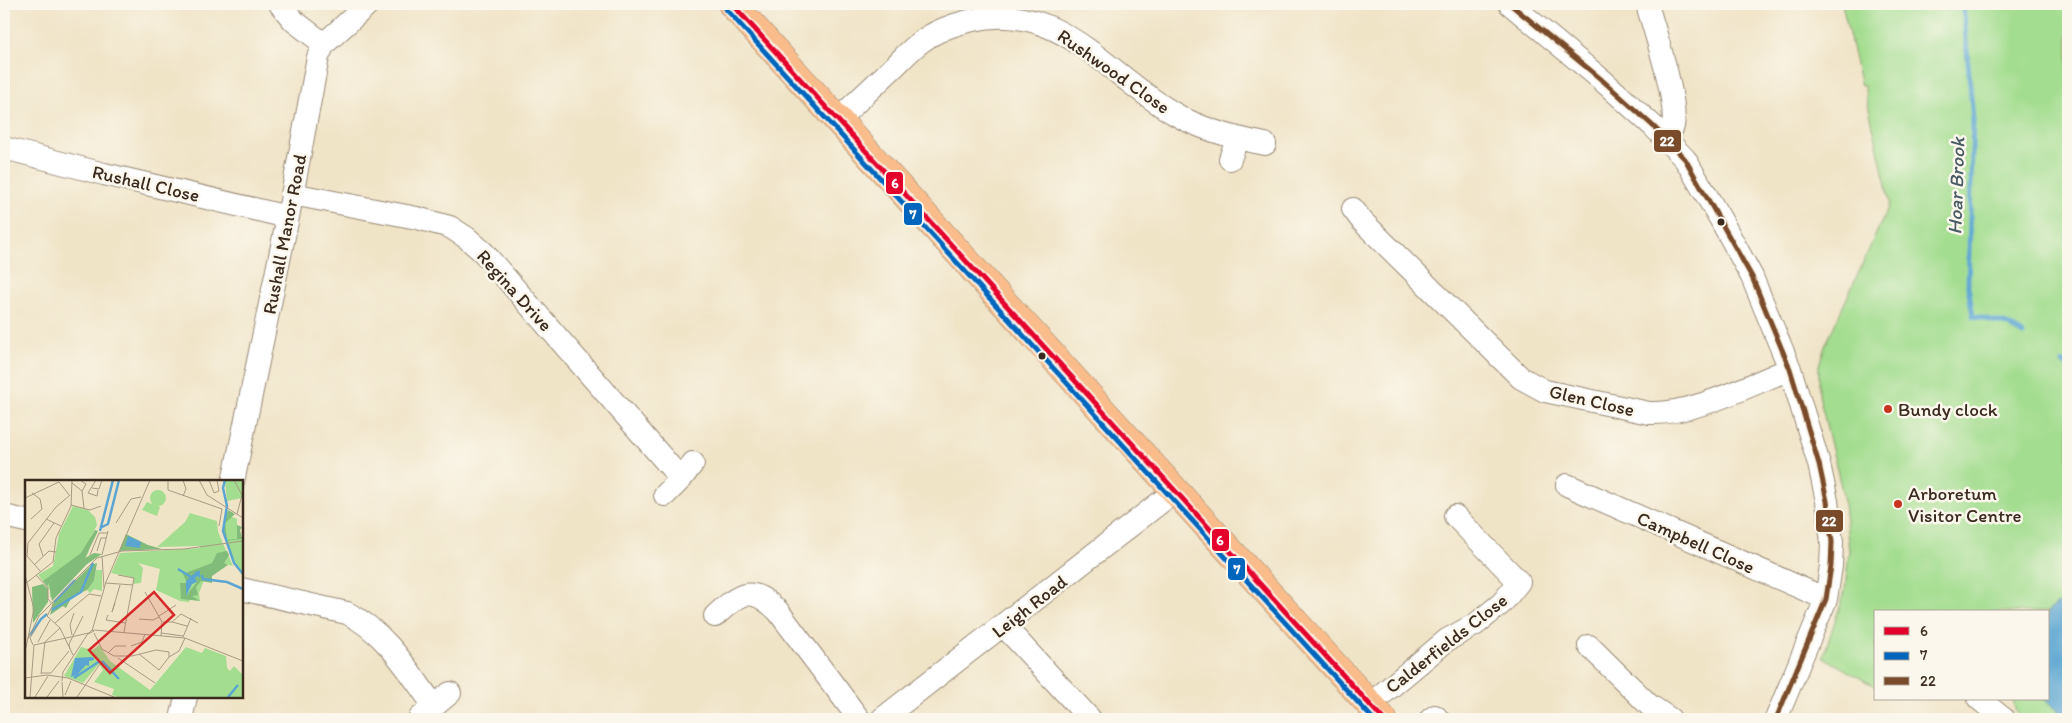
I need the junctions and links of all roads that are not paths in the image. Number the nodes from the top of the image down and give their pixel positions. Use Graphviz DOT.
graph roads {
  1 [pos="280,4"];
  2 [pos="368,4"];
  3 [pos="732,4"];
  4 [pos="1510,4"];
  5 [pos="1647,4"];
  6 [pos="988,10"];
  7 [pos="324,44"];
  8 [pos="838,120"];
  9 [pos="1659,132"];
  10 [pos="1265,144"];
  11 [pos="4,148"];
  12 [pos="292,194"];
  13 [pos="288,217"];
  14 [pos="1355,221"];
  15 [pos="1790,369"];
  16 [pos="233,480"];
  17 [pos="1567,485"];
  18 [pos="1175,491"];
  19 [pos="665,495"];
  20 [pos="4,516"];
  21 [pos="1454,516"];
  22 [pos="25,521"];
  23 [pos="242,589"];
  24 [pos="1826,598"];
  25 [pos="721,617"];
  26 [pos="1004,626"];
  27 [pos="1590,646"];
  28 [pos="186,698"];
  29 [pos="1981,700"];
  30 [pos="435,706"];
  31 [pos="1376,712"];
  32 [pos="181,719"];
  33 [pos="859,719"];
  34 [pos="882,719"];
  35 [pos="1090,719"];
  36 [pos="1431,719"];
  37 [pos="1438,719"];
  38 [pos="1670,719"];
  39 [pos="1776,719"];
  40 [pos="2004,719"];
  1 -- 7 [label="street"];
  2 -- 7 [label="street, Rushall Manor Road"];
  3 -- 8 [label="main road"];
  4 -- 9 [label="street"];
  5 -- 9 [label="street"];
  6 -- 8 [label="street, Rushwood Close"];
  6 -- 10 [label="street, Rushwood Close"];
  7 -- 12 [label="street, Rushall Manor Road"];
  8 -- 18 [label="main road"];
  9 -- 15 [label="street"];
  11 -- 13 [label="street, Rushall Close"];
  12 -- 13 [label="street, Rushall Manor Road"];
  12 -- 19 [label="street, Regina Drive"];
  13 -- 16 [label="street, Rushall Manor Road"];
  14 -- 15 [label="street, Glen Close"];
  15 -- 24 [label="street"];
  17 -- 24 [label="street, Campbell Close"];
  18 -- 26 [label="street, Leigh Road"];
  18 -- 31 [label="main road"];
  20 -- 22 [label="street"];
  21 -- 31 [label="street, Calderfields Close"];
  23 -- 30 [label="street"];
  24 -- 39 [label="street"];
  25 -- 33 [label="street"];
  26 -- 34 [label="street, Leigh Road"];
  26 -- 35 [label="street"];
  27 -- 38 [label="street"];
  28 -- 32 [label="street"];
  29 -- 40 [label="street"];
  36 -- 37 [label="street"];
}
